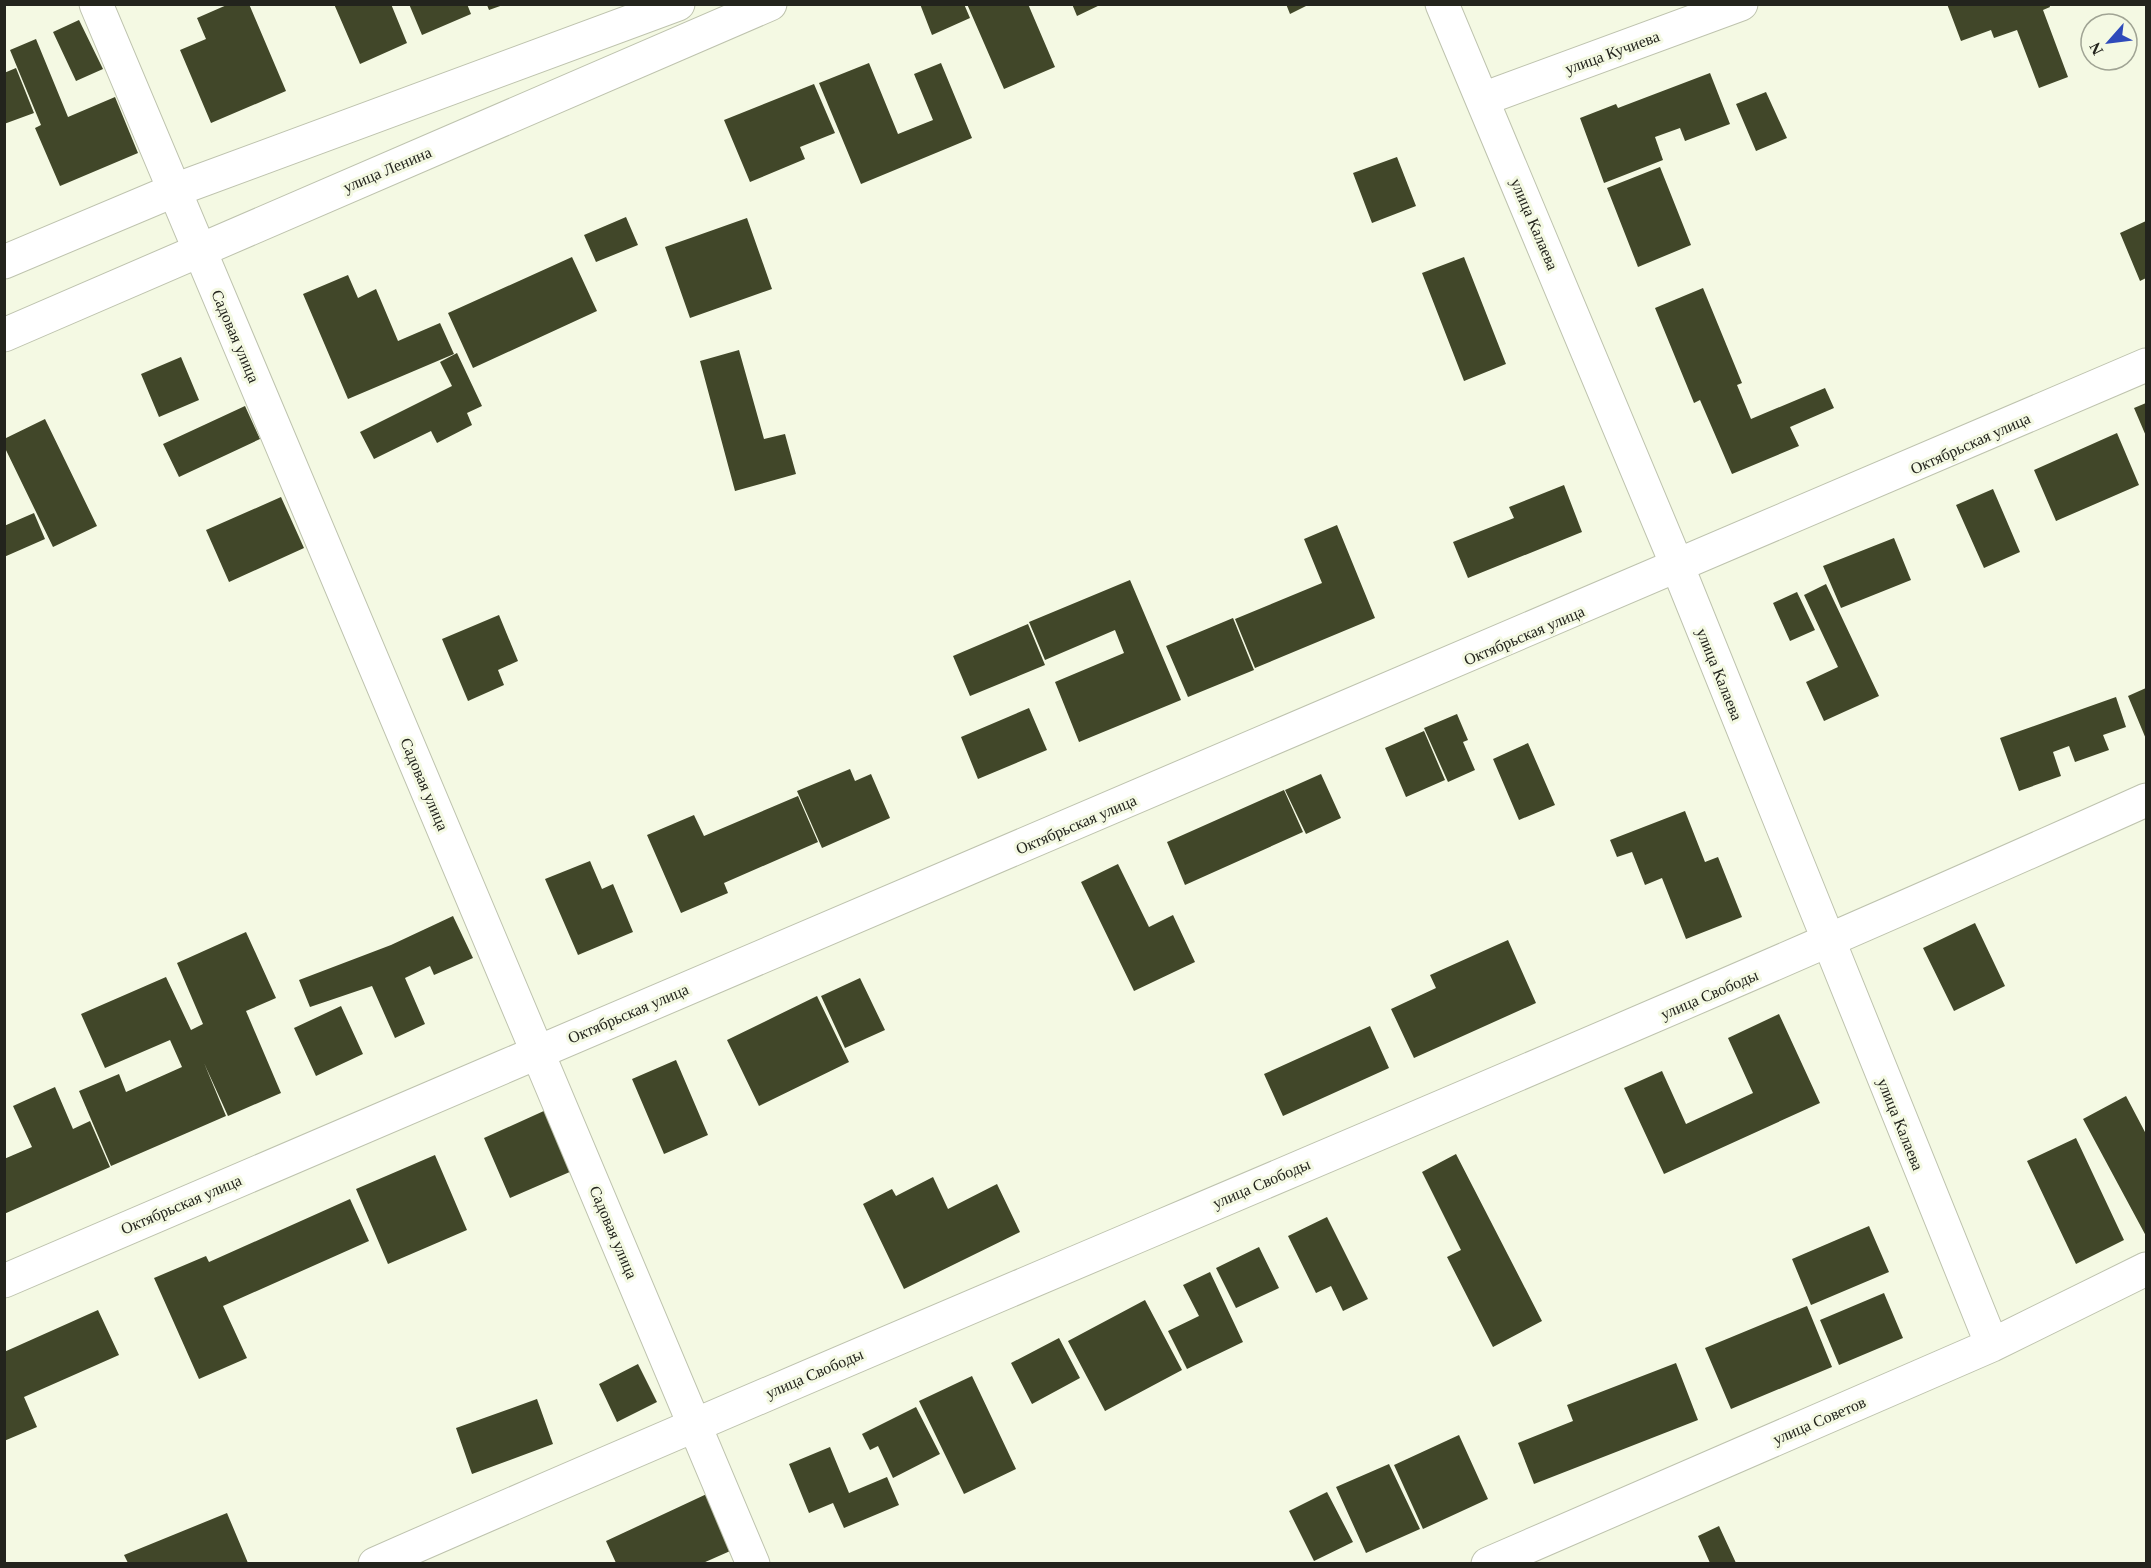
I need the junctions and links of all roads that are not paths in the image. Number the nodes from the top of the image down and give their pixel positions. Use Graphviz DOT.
graph roads {
  1 [pos="96,4"];
  2 [pos="678,4"];
  3 [pos="770,4"];
  4 [pos="1442,4"];
  5 [pos="1741,4"];
  6 [pos="1483,99"];
  7 [pos="175,190"];
  8 [pos="200,249"];
  9 [pos="4,262"];
  10 [pos="4,335"];
  11 [pos="2146,366"];
  12 [pos="1678,570"];
  13 [pos="2146,801"];
  14 [pos="1827,944"];
  15 [pos="537,1051"];
  16 [pos="2146,1269"];
  17 [pos="4,1281"];
  18 [pos="1992,1345"];
  19 [pos="694,1423"];
  20 [pos="375,1563"];
  21 [pos="753,1563"];
  22 [pos="1488,1563"];
  1 -- 7 [label="street, Садовая улица"];
  2 -- 7 [label="street"];
  3 -- 8 [label="street, улица Ленина"];
  4 -- 6 [label="street, улица Калаева"];
  5 -- 6 [label="street, улица Кучиева"];
  6 -- 12 [label="street, улица Калаева"];
  7 -- 8 [label="street, Садовая улица"];
  7 -- 9 [label="street"];
  8 -- 10 [label="street, улица Ленина"];
  8 -- 15 [label="street, Садовая улица"];
  11 -- 12 [label="street, Октябрьская улица"];
  12 -- 14 [label="street, улица Калаева"];
  12 -- 15 [label="street, Октябрьская улица"];
  13 -- 14 [label="street, улица Свободы"];
  14 -- 18 [label="street, улица Калаева"];
  14 -- 19 [label="street, улица Свободы"];
  15 -- 17 [label="street, Октябрьская улица"];
  15 -- 19 [label="street, Садовая улица"];
  16 -- 18 [label="street, улица Советов"];
  18 -- 22 [label="street, улица Советов"];
  19 -- 20 [label="street, улица Свободы"];
  19 -- 21 [label="street, Садовая улица"];
}
